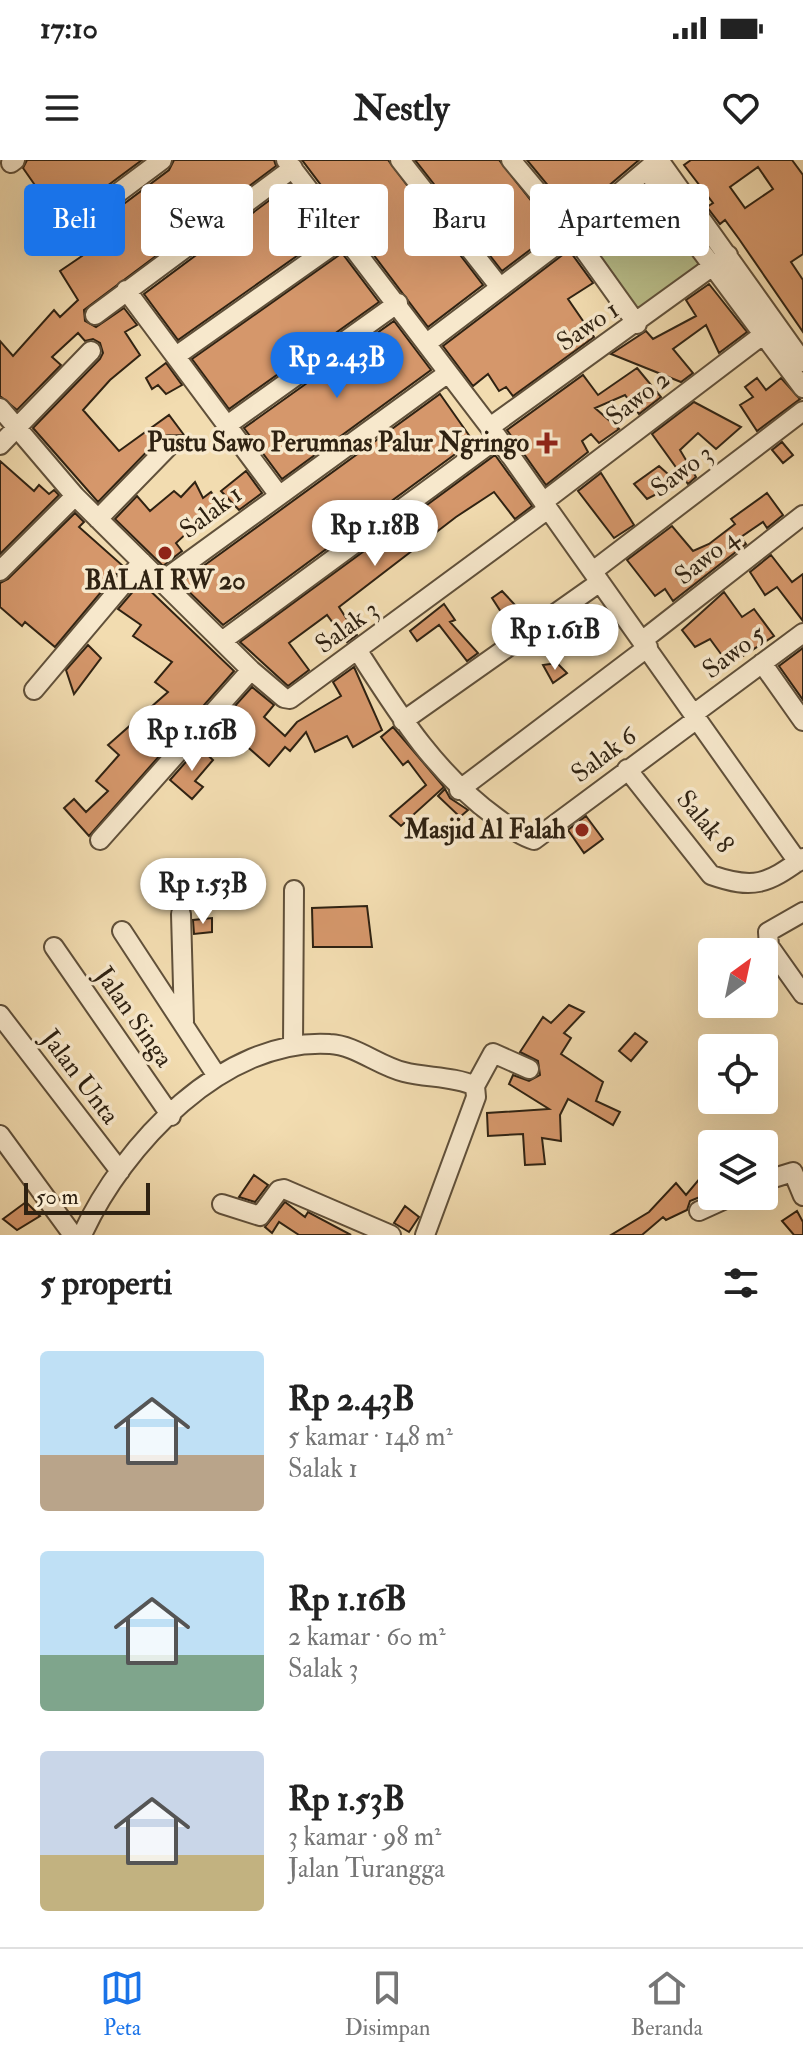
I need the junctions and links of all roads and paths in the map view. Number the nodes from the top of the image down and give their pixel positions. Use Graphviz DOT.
graph roads {
  1 [pos="162,160"];
  2 [pos="400,160"];
  3 [pos="511,160"];
  4 [pos="629,160"];
  5 [pos="290,164"];
  6 [pos="651,166"];
  7 [pos="306,184"];
  8 [pos="531,184"];
  9 [pos="630,184"];
  10 [pos="125,188"];
  11 [pos="318,256"];
  12 [pos="362,256"];
  13 [pos="540,256"];
  14 [pos="588,256"];
  15 [pos="721,261"];
  16 [pos="499,286"];
  17 [pos="126,290"];
  18 [pos="398,303"];
  19 [pos="95,315"];
  20 [pos="637,324"];
  21 [pos="764,334"];
  22 [pos="427,343"];
  23 [pos="91,351"];
  24 [pos="176,356"];
  25 [pos="803,362"];
  26 [pos="448,373"];
  27 [pos="803,388"];
  28 [pos="0,408"];
  29 [pos="803,411"];
  30 [pos="226,426"];
  31 [pos="16,431"];
  32 [pos="494,432"];
  33 [pos="0,445"];
  34 [pos="170,445"];
  35 [pos="278,494"];
  36 [pos="75,496"];
  37 [pos="546,506"];
  38 [pos="803,515"];
  39 [pos="98,519"];
  40 [pos="142,562"];
  41 [pos="0,571"];
  42 [pos="596,576"];
  43 [pos="162,581"];
  44 [pos="803,633"];
  45 [pos="222,641"];
  46 [pos="646,644"];
  47 [pos="358,651"];
  48 [pos="762,663"];
  49 [pos="251,670"];
  50 [pos="34,690"];
  51 [pos="696,716"];
  52 [pos="403,721"];
  53 [pos="803,721"];
  54 [pos="627,769"];
  55 [pos="459,790"];
  56 [pos="100,840"];
  57 [pos="801,860"];
  58 [pos="294,890"];
  59 [pos="803,912"];
  60 [pos="181,914"];
  61 [pos="122,931"];
  62 [pos="54,947"];
  63 [pos="803,994"];
  64 [pos="0,1015"];
  65 [pos="184,1022"];
  66 [pos="293,1046"];
  67 [pos="529,1069"];
  68 [pos="217,1076"];
  69 [pos="475,1086"];
  70 [pos="171,1116"];
  71 [pos="0,1135"];
  72 [pos="120,1171"];
  73 [pos="778,1177"];
  74 [pos="803,1196"];
  75 [pos="222,1204"];
  76 [pos="73,1235"];
  77 [pos="82,1235"];
  78 [pos="391,1235"];
  79 [pos="425,1235"];
  1 -- 10 [label="street"];
  2 -- 16 [label="street"];
  3 -- 8 [label="street"];
  4 -- 6 [label="street"];
  5 -- 7 [label="street"];
  5 -- 17 [label="street"];
  6 -- 9 [label="street"];
  6 -- 15 [label="street"];
  11 -- 24 [label="street"];
  12 -- 18 [label="street"];
  13 -- 16 [label="street"];
  14 -- 20 [label="street"];
  15 -- 20 [label="street, Sawo 1"];
  15 -- 21 [label="street"];
  15 -- 25 [label="street"];
  16 -- 22 [label="street"];
  17 -- 19 [label="street"];
  17 -- 24 [label="street"];
  18 -- 22 [label="street"];
  18 -- 30 [label="street"];
  20 -- 32 [label="street, Sawo 1"];
  21 -- 27 [label="street"];
  21 -- 37 [label="street, Sawo 2"];
  22 -- 26 [label="street"];
  23 -- 31 [label="street"];
  24 -- 30 [label="street"];
  26 -- 32 [label="street"];
  26 -- 35 [label="street, Salak 1"];
  28 -- 31 [label="street"];
  29 -- 42 [label="street, Sawo 3"];
  30 -- 35 [label="street"];
  31 -- 33 [label="street"];
  31 -- 36 [label="street"];
  32 -- 37 [label="street"];
  32 -- 45 [label="street, Sawo 1"];
  34 -- 39 [label="street"];
  35 -- 43 [label="street, Salak 1"];
  36 -- 39 [label="street"];
  36 -- 41 [label="street"];
  37 -- 42 [label="street"];
  37 -- 47 [label="street, Salak 3"];
  38 -- 46 [label="street, Sawo 4"];
  39 -- 40 [label="street"];
  40 -- 43 [label="street"];
  40 -- 50 [label="street"];
  42 -- 46 [label="street"];
  42 -- 52 [label="street, Sawo 3"];
  43 -- 45 [label="street"];
  44 -- 48 [label="street, Sawo 5"];
  45 -- 49 [label="street"];
  46 -- 51 [label="street"];
  46 -- 55 [label="street, Sawo 4"];
  47 -- 49 [label="street, Salak 3"];
  47 -- 52 [label="street"];
  48 -- 51 [label="street, Sawo 5"];
  48 -- 53 [label="street"];
  49 -- 56 [label="street"];
  51 -- 54 [label="street, Salak 6"];
  51 -- 57 [label="street"];
  52 -- 55 [label="street"];
  54 -- 55 [label="street, Salak 6"];
  54 -- 57 [label="street, Salak 8"];
  58 -- 66 [label="street"];
  59 -- 63 [label="street"];
  60 -- 65 [label="street"];
  61 -- 65 [label="street"];
  62 -- 70 [label="street, Jalan Singa"];
  64 -- 72 [label="street, Jalan Unta"];
  65 -- 68 [label="street"];
  66 -- 68 [label="street"];
  66 -- 69 [label="street"];
  67 -- 69 [label="street"];
  68 -- 70 [label="street"];
  69 -- 79 [label="street"];
  70 -- 72 [label="street"];
  71 -- 76 [label="street"];
  72 -- 77 [label="street"];
  73 -- 74 [label="street"];
  75 -- 78 [label="street"];
}
